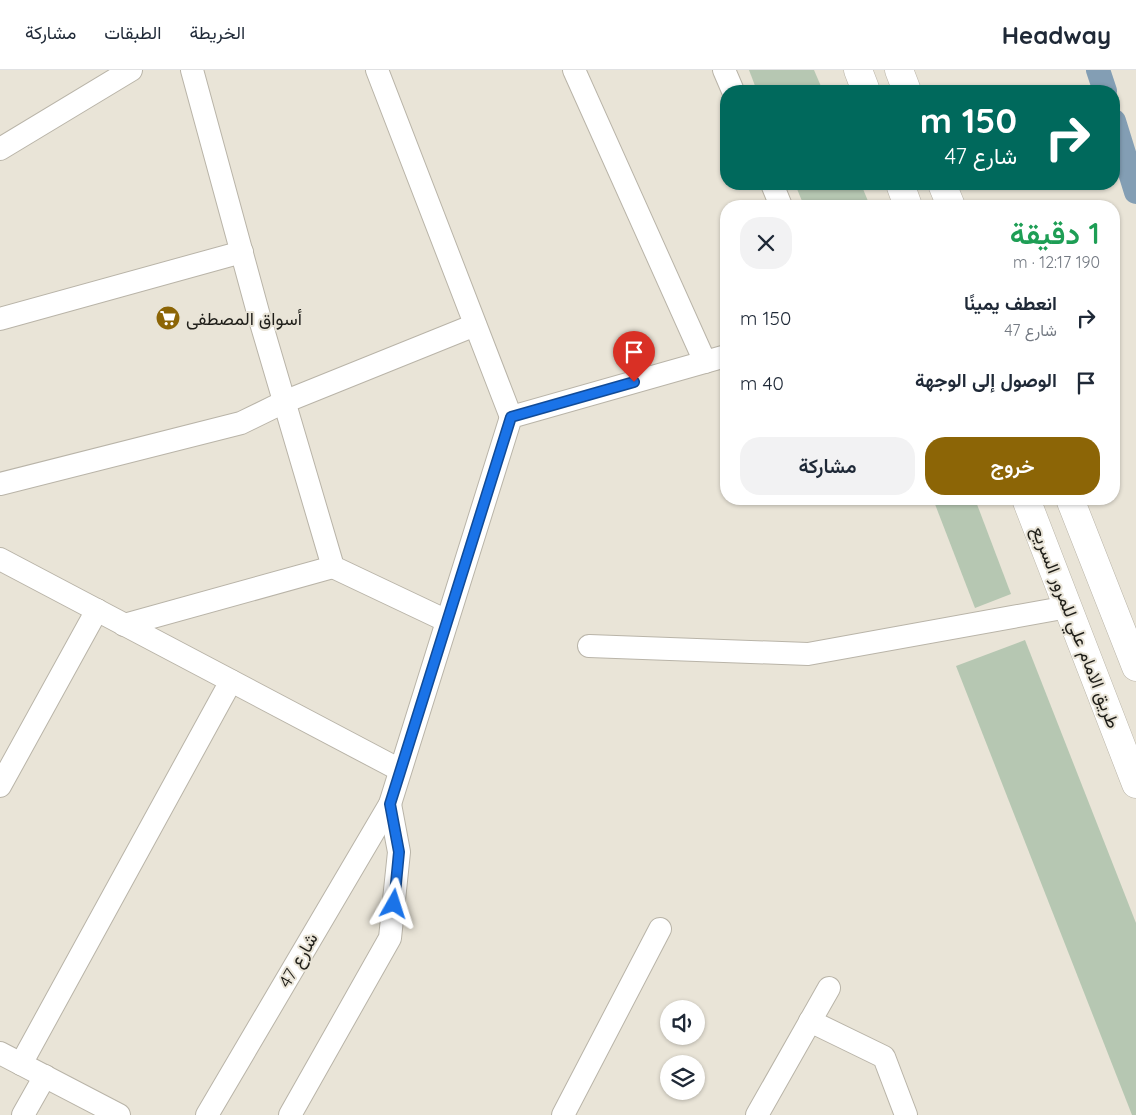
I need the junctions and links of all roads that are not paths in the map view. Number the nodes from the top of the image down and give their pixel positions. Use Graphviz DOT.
graph roads {
  1 [pos="132,70"];
  2 [pos="192,70"];
  3 [pos="377,70"];
  4 [pos="574,70"];
  5 [pos="724,70"];
  6 [pos="858,70"];
  7 [pos="899,70"];
  8 [pos="730,85"];
  9 [pos="864,85"];
  10 [pos="905,85"];
  11 [pos="0,148"];
  12 [pos="242,252"];
  13 [pos="0,319"];
  14 [pos="475,324"];
  15 [pos="720,358"];
  16 [pos="705,362"];
  17 [pos="284,402"];
  18 [pos="511,417"];
  19 [pos="0,484"];
  20 [pos="1028,505"];
  21 [pos="1072,505"];
  22 [pos="0,560"];
  23 [pos="333,567"];
  24 [pos="1068,607"];
  25 [pos="97,610"];
  26 [pos="447,621"];
  27 [pos="124,625"];
  28 [pos="589,646"];
  29 [pos="1136,667"];
  30 [pos="231,682"];
  31 [pos="400,770"];
  32 [pos="1136,784"];
  33 [pos="0,786"];
  34 [pos="390,804"];
  35 [pos="660,929"];
  36 [pos="829,988"];
  37 [pos="810,1021"];
  38 [pos="0,1053"];
  39 [pos="21,1064"];
  40 [pos="45,1076"];
  41 [pos="23,1115"];
  42 [pos="119,1115"];
  43 [pos="207,1115"];
  44 [pos="290,1115"];
  45 [pos="563,1115"];
  46 [pos="757,1115"];
  47 [pos="906,1115"];
  1 -- 11 [label="street"];
  2 -- 12 [label="street"];
  3 -- 14 [label="street"];
  4 -- 16 [label="street"];
  5 -- 8 [label="street"];
  6 -- 9 [label="main road"];
  7 -- 10 [label="main road"];
  12 -- 13 [label="street"];
  12 -- 17 [label="street"];
  14 -- 17 [label="street"];
  14 -- 18 [label="street"];
  15 -- 16 [label="street"];
  16 -- 18 [label="street"];
  17 -- 19 [label="street"];
  17 -- 23 [label="street"];
  18 -- 26 [label="street, شارع 47"];
  20 -- 24 [label="main road, طريق الامام علي للمرور السريع"];
  21 -- 29 [label="main road"];
  22 -- 25 [label="street"];
  23 -- 26 [label="street"];
  23 -- 27 [label="street"];
  24 -- 28 [label="street"];
  24 -- 32 [label="main road, طريق الامام علي للمرور السريع"];
  25 -- 27 [label="street"];
  25 -- 33 [label="street"];
  26 -- 31 [label="street, شارع 47"];
  27 -- 30 [label="street"];
  30 -- 31 [label="street"];
  30 -- 39 [label="street"];
  31 -- 34 [label="street, شارع 47"];
  34 -- 43 [label="street, شارع 47"];
  34 -- 44 [label="street, شارع 47"];
  35 -- 45 [label="street"];
  36 -- 37 [label="street"];
  37 -- 46 [label="street"];
  37 -- 47 [label="street"];
  38 -- 39 [label="street"];
  39 -- 40 [label="street"];
  40 -- 41 [label="street"];
  40 -- 42 [label="street"];
}
